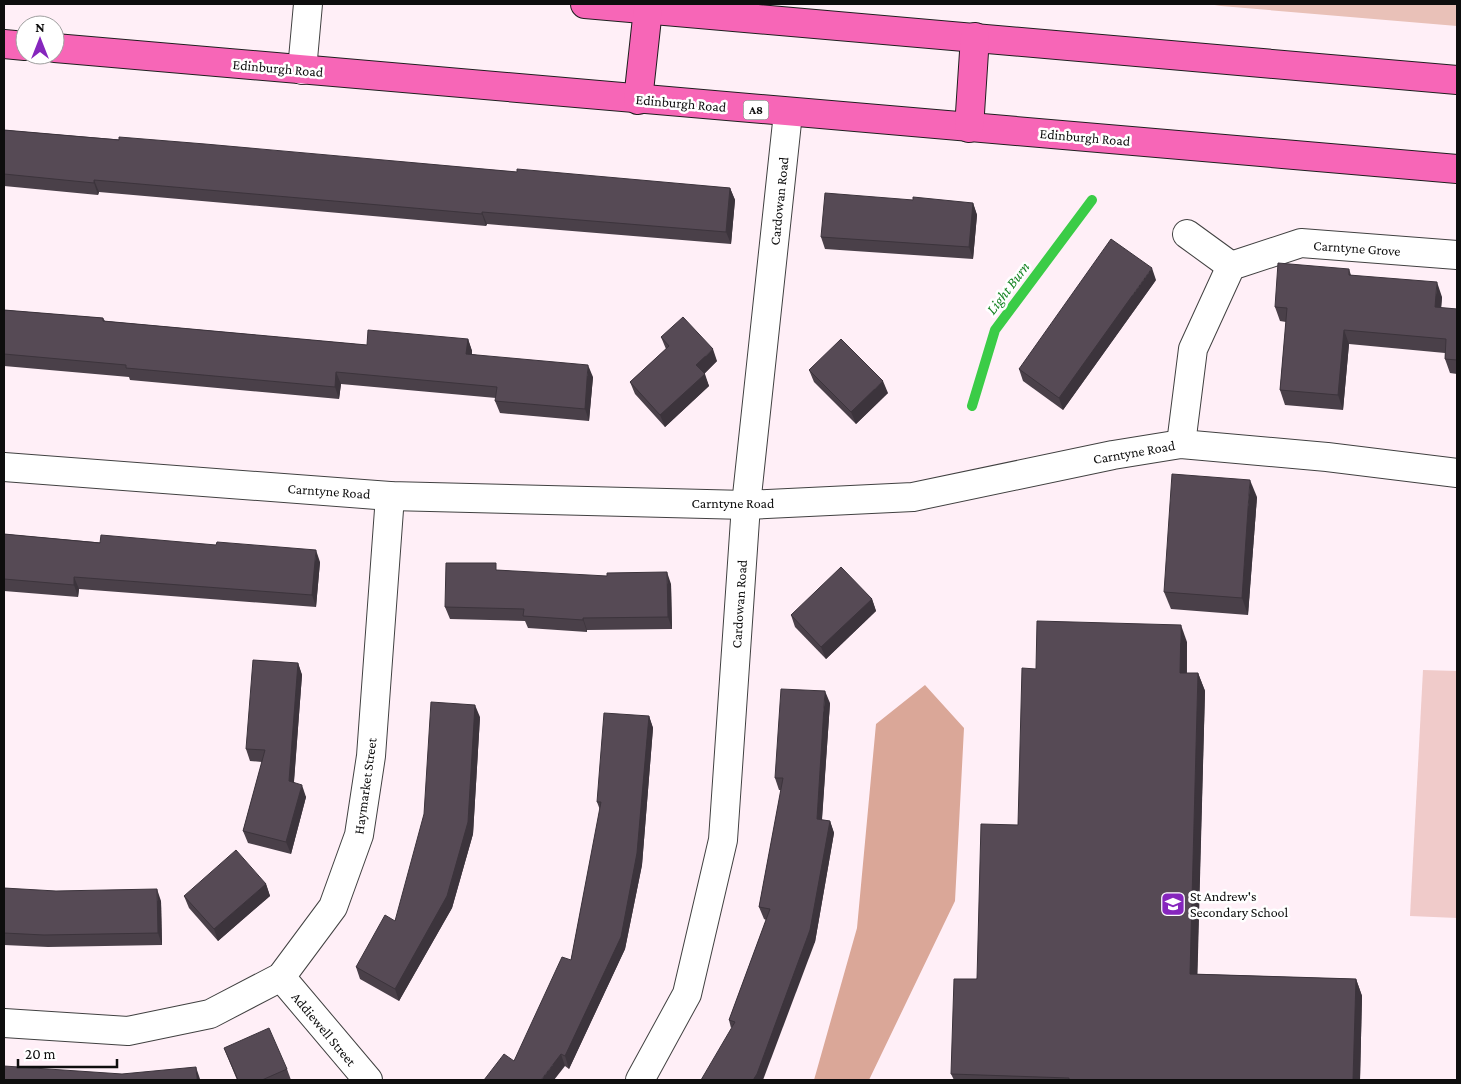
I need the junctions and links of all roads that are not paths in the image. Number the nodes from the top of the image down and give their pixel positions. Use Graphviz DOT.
graph roads {
  1 [pos="308,4"];
  2 [pos="584,4"];
  3 [pos="648,9"];
  4 [pos="976,37"];
  5 [pos="65,49"];
  6 [pos="302,70"];
  7 [pos="1457,80"];
  8 [pos="638,100"];
  9 [pos="788,113"];
  10 [pos="969,128"];
  11 [pos="1457,169"];
  12 [pos="1187,234"];
  13 [pos="1457,256"];
  14 [pos="1231,266"];
  15 [pos="1181,444"];
  16 [pos="4,467"];
  17 [pos="1457,473"];
  18 [pos="390,496"];
  19 [pos="746,505"];
  20 [pos="281,977"];
  21 [pos="4,1023"];
  22 [pos="368,1080"];
  23 [pos="640,1080"];
  1 -- 6 [label="street"];
  2 -- 3 [label="main road"];
  3 -- 4 [label="main road"];
  3 -- 8 [label="main road"];
  4 -- 7 [label="main road"];
  4 -- 10 [label="main road"];
  5 -- 6 [label="main road, Edinburgh Road / A8"];
  6 -- 8 [label="main road, Edinburgh Road / A8"];
  8 -- 9 [label="main road, Edinburgh Road / A8"];
  9 -- 10 [label="main road, Edinburgh Road / A8"];
  9 -- 19 [label="street, Cardowan Road"];
  10 -- 11 [label="main road, Edinburgh Road / A8"];
  12 -- 14 [label="street"];
  13 -- 14 [label="street, Carntyne Grove"];
  14 -- 15 [label="street"];
  15 -- 17 [label="street, Carntyne Road"];
  15 -- 19 [label="street, Carntyne Road"];
  16 -- 18 [label="street, Carntyne Road"];
  18 -- 19 [label="street, Carntyne Road"];
  18 -- 20 [label="street, Haymarket Street"];
  19 -- 23 [label="street, Cardowan Road"];
  20 -- 21 [label="street, Haymarket Street"];
  20 -- 22 [label="street, Addiewell Street"];
}
